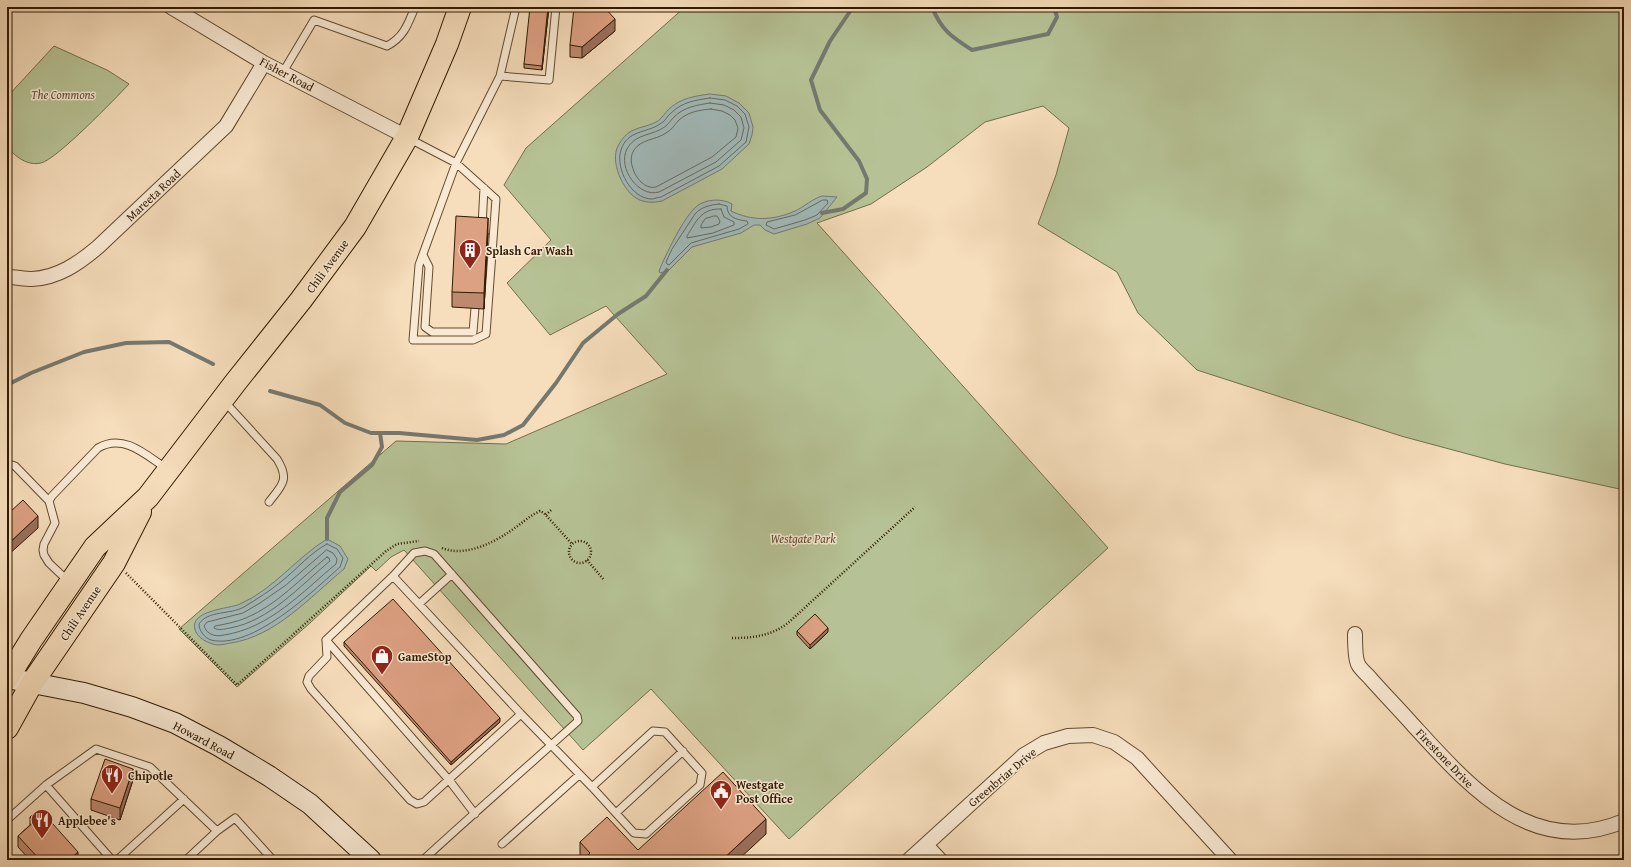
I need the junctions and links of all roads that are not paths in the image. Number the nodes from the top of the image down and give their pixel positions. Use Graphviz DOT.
graph roads {
  1 [pos="171,7"];
  2 [pos="415,7"];
  3 [pos="460,7"];
  4 [pos="516,7"];
  5 [pos="556,7"];
  6 [pos="264,63"];
  7 [pos="283,72"];
  8 [pos="500,76"];
  9 [pos="406,137"];
  10 [pos="456,163"];
  11 [pos="484,188"];
  12 [pos="482,233"];
  13 [pos="423,255"];
  14 [pos="7,277"];
  15 [pos="475,308"];
  16 [pos="222,400"];
  17 [pos="7,467"];
  18 [pos="169,470"];
  19 [pos="148,497"];
  20 [pos="49,501"];
  21 [pos="270,502"];
  22 [pos="452,574"];
  23 [pos="394,576"];
  24 [pos="70,583"];
  25 [pos="419,604"];
  26 [pos="1355,634"];
  27 [pos="326,640"];
  28 [pos="7,679"];
  29 [pos="32,683"];
  30 [pos="521,714"];
  31 [pos="7,728"];
  32 [pos="551,746"];
  33 [pos="683,751"];
  34 [pos="579,775"];
  35 [pos="449,780"];
  36 [pos="46,785"];
  37 [pos="592,787"];
  38 [pos="184,799"];
  39 [pos="616,813"];
  40 [pos="475,814"];
  41 [pos="7,820"];
  42 [pos="1624,821"];
  43 [pos="217,831"];
  44 [pos="502,844"];
  45 [pos="926,844"];
  46 [pos="112,860"];
  47 [pos="117,860"];
  48 [pos="186,860"];
  49 [pos="273,860"];
  50 [pos="371,860"];
  51 [pos="423,860"];
  52 [pos="910,860"];
  53 [pos="940,860"];
  54 [pos="1230,860"];
  1 -- 6 [label="street, Fisher Road"];
  2 -- 7 [label="lane"];
  3 -- 9 [label="main road, Chili Avenue"];
  4 -- 8 [label="lane"];
  5 -- 8 [label="lane"];
  6 -- 7 [label="street, Fisher Road"];
  6 -- 14 [label="street, Mareeta Road"];
  7 -- 9 [label="street, Fisher Road"];
  8 -- 10 [label="lane"];
  9 -- 10 [label="lane"];
  9 -- 16 [label="main road, Chili Avenue"];
  10 -- 11 [label="lane"];
  10 -- 13 [label="lane"];
  11 -- 12 [label="lane"];
  11 -- 13 [label="lane"];
  13 -- 15 [label="lane"];
  16 -- 18 [label="main road, Chili Avenue"];
  16 -- 21 [label="lane"];
  17 -- 20 [label="lane"];
  18 -- 19 [label="main road, Chili Avenue"];
  18 -- 20 [label="lane"];
  19 -- 24 [label="main road, Chili Avenue"];
  19 -- 29 [label="main road, Chili Avenue"];
  20 -- 24 [label="lane"];
  22 -- 23 [label="lane"];
  22 -- 25 [label="lane"];
  22 -- 32 [label="lane"];
  23 -- 25 [label="lane"];
  23 -- 27 [label="lane"];
  24 -- 28 [label="main road, Chili Avenue"];
  25 -- 30 [label="lane"];
  26 -- 42 [label="street, Firestone Drive"];
  27 -- 35 [label="lane"];
  27 -- 35 [label="lane"];
  28 -- 29 [label="main road, Howard Road"];
  29 -- 31 [label="main road, Chili Avenue"];
  29 -- 50 [label="main road, Howard Road"];
  30 -- 32 [label="lane"];
  30 -- 35 [label="lane"];
  32 -- 34 [label="lane"];
  32 -- 40 [label="lane"];
  33 -- 37 [label="lane"];
  33 -- 39 [label="lane"];
  33 -- 39 [label="lane"];
  34 -- 37 [label="lane"];
  34 -- 44 [label="lane"];
  35 -- 40 [label="lane"];
  36 -- 38 [label="lane"];
  36 -- 41 [label="lane"];
  36 -- 46 [label="lane"];
  37 -- 39 [label="lane"];
  38 -- 43 [label="lane"];
  38 -- 47 [label="lane"];
  40 -- 51 [label="lane"];
  43 -- 48 [label="lane"];
  43 -- 49 [label="lane"];
  45 -- 52 [label="street, Greenbriar Drive"];
  45 -- 53 [label="street"];
  45 -- 54 [label="street, Greenbriar Drive"];
}
